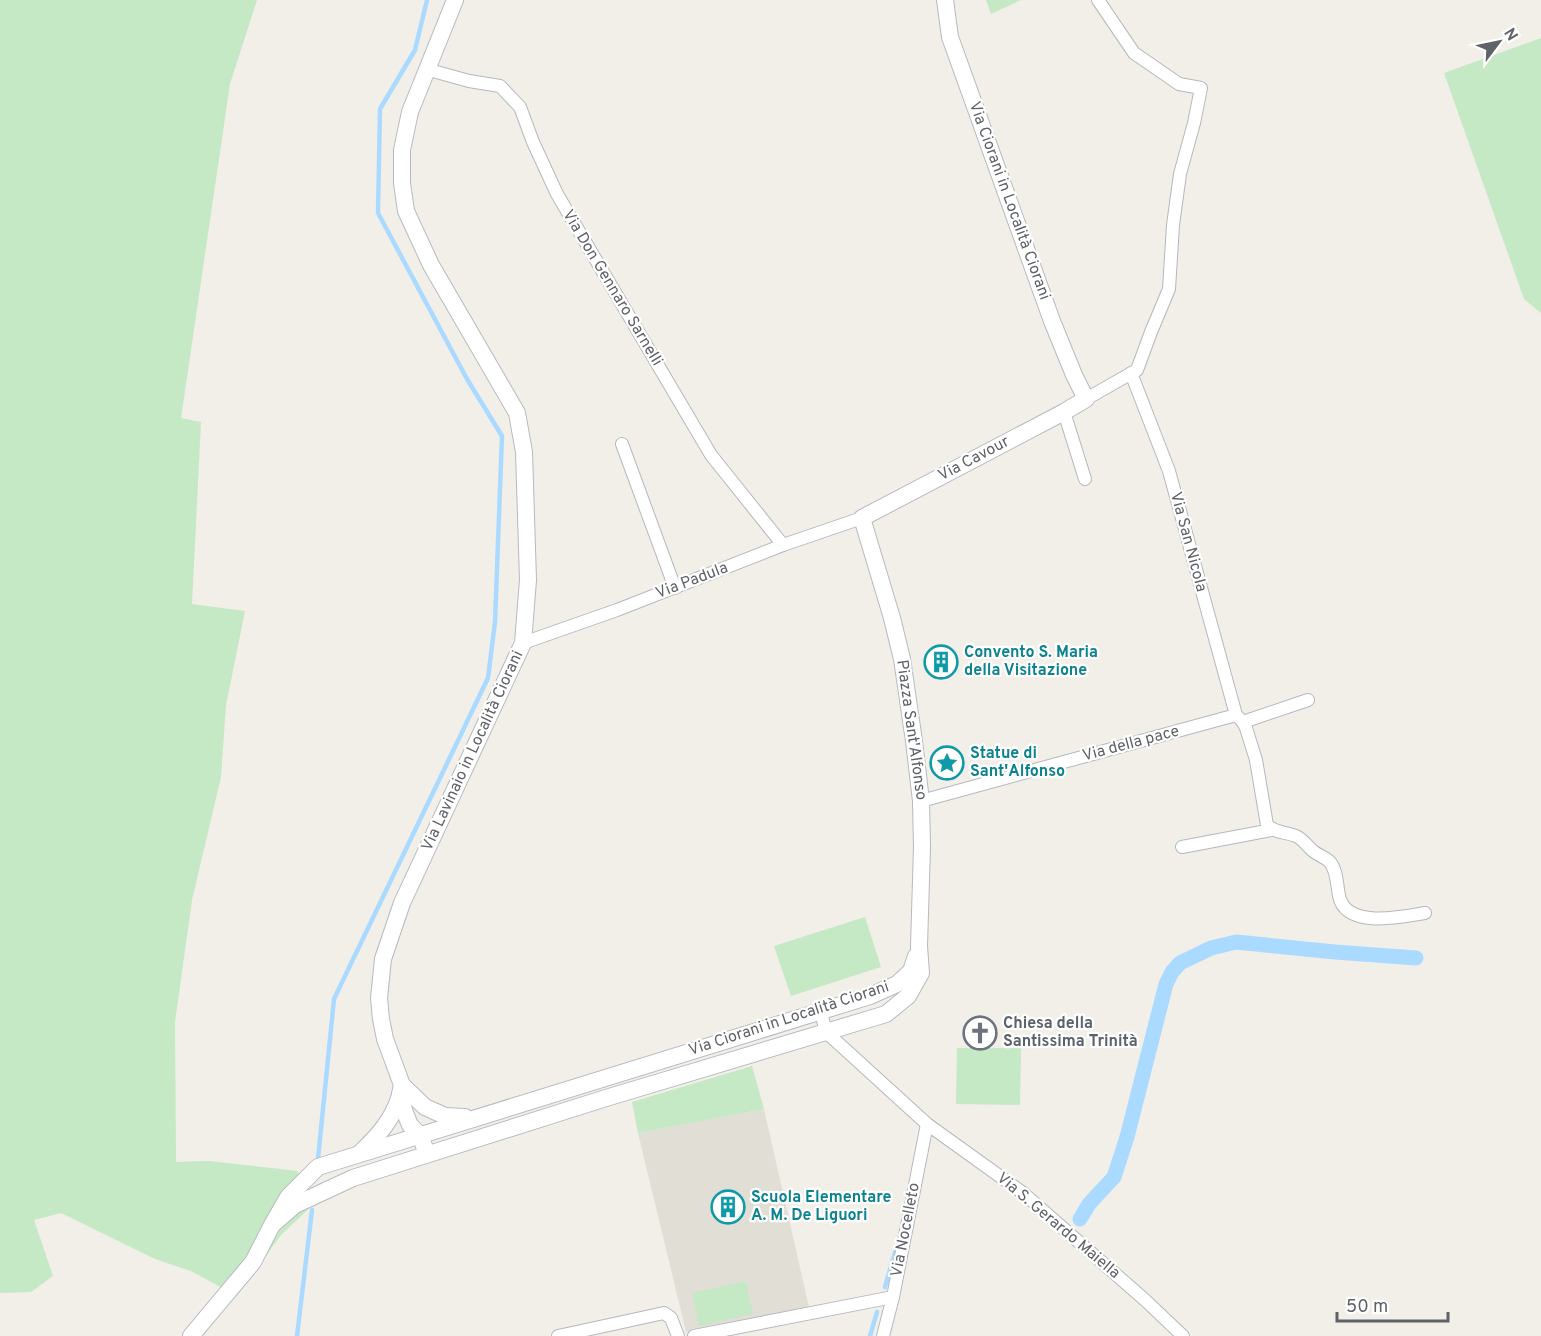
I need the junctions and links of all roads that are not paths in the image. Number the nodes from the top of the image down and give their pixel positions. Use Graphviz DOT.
graph roads {
  1 [pos="455,0"];
  2 [pos="945,0"];
  3 [pos="1098,0"];
  4 [pos="424,74"];
  5 [pos="1131,374"];
  6 [pos="1086,399"];
  7 [pos="1064,412"];
  8 [pos="622,444"];
  9 [pos="1085,479"];
  10 [pos="862,518"];
  11 [pos="783,545"];
  12 [pos="675,588"];
  13 [pos="523,643"];
  14 [pos="1308,700"];
  15 [pos="1240,718"];
  16 [pos="921,801"];
  17 [pos="1272,830"];
  18 [pos="1182,847"];
  19 [pos="1425,913"];
  20 [pos="919,946"];
  21 [pos="821,1012"];
  22 [pos="826,1032"];
  23 [pos="404,1090"];
  24 [pos="474,1118"];
  25 [pos="927,1124"];
  26 [pos="420,1135"];
  27 [pos="427,1154"];
  28 [pos="358,1155"];
  29 [pos="272,1225"];
  30 [pos="893,1297"];
  31 [pos="191,1336"];
  32 [pos="558,1336"];
  33 [pos="678,1336"];
  34 [pos="694,1336"];
  35 [pos="882,1336"];
  36 [pos="1183,1336"];
  1 -- 4 [label="street, Via Lavinaio in Località Ciorani"];
  2 -- 6 [label="street, Via Ciorani in Località Ciorani"];
  3 -- 5 [label="street"];
  4 -- 11 [label="street, Via Don Gennaro Sarnelli"];
  4 -- 13 [label="street, Via Lavinaio in Località Ciorani"];
  5 -- 6 [label="street"];
  5 -- 15 [label="street, Via San Nicola"];
  6 -- 7 [label="street, Via Cavour"];
  7 -- 9 [label="street"];
  7 -- 10 [label="street, Via Cavour"];
  8 -- 12 [label="street"];
  10 -- 11 [label="street, Via Padula"];
  10 -- 16 [label="street, Piazza Sant'Alfonso"];
  11 -- 12 [label="street, Via Padula"];
  12 -- 13 [label="street, Via Padula"];
  13 -- 23 [label="street, Via Lavinaio in Località Ciorani"];
  14 -- 15 [label="street, Via della pace"];
  15 -- 16 [label="street, Via della pace"];
  15 -- 17 [label="street, Via San Nicola"];
  16 -- 20 [label="street, Piazza Sant'Alfonso"];
  17 -- 18 [label="street"];
  17 -- 19 [label="street"];
  20 -- 21 [label="street, Via Ciorani in Località Ciorani"];
  20 -- 22 [label="street, Via Ciorani in Località Ciorani"];
  21 -- 22 [label="street"];
  21 -- 24 [label="street, Via Ciorani in Località Ciorani"];
  22 -- 25 [label="street, Via S. Gerardo Maiella"];
  22 -- 27 [label="street, Via Ciorani in Località Ciorani"];
  23 -- 24 [label="street"];
  23 -- 26 [label="street, Via Lavinaio in Località Ciorani"];
  23 -- 28 [label="street"];
  24 -- 26 [label="street, Via Ciorani in Località Ciorani"];
  25 -- 30 [label="street, Via Nocelleto"];
  25 -- 36 [label="street, Via S. Gerardo Maiella"];
  26 -- 27 [label="street, Via Lavinaio in Località Ciorani"];
  26 -- 28 [label="street, Via Ciorani in Località Ciorani"];
  27 -- 29 [label="street, Via Ciorani in Località Ciorani"];
  28 -- 29 [label="street, Via Ciorani in Località Ciorani"];
  29 -- 31 [label="street, Via Ciorani in Località Ciorani"];
  30 -- 34 [label="street"];
  30 -- 35 [label="street, Via Nocelleto"];
  32 -- 33 [label="street"];
}
